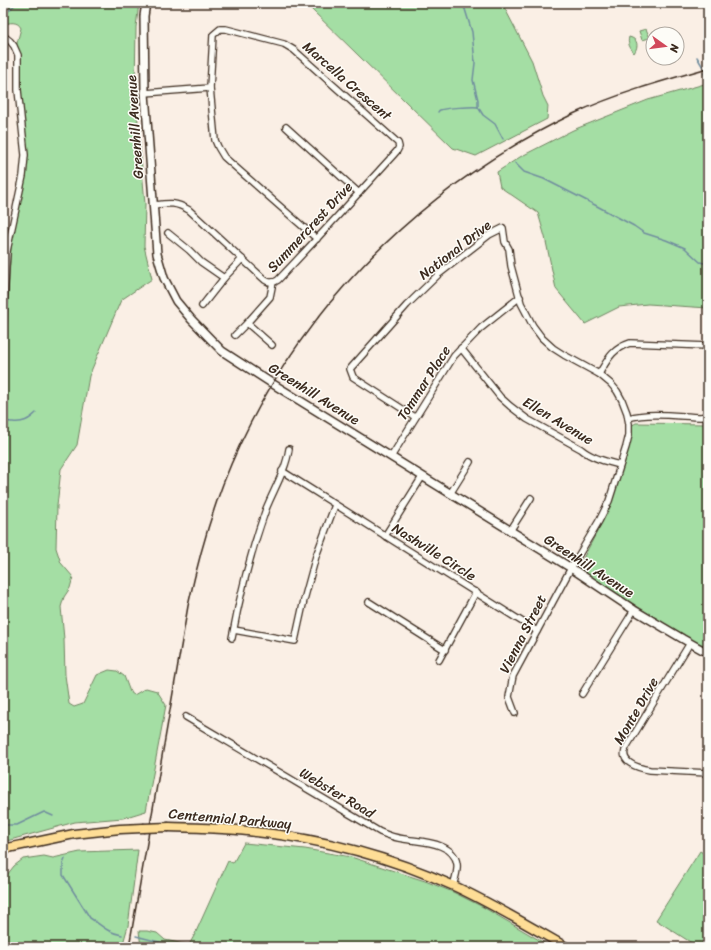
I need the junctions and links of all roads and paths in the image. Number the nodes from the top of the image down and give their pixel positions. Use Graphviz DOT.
graph roads {
  1 [pos="146,3"];
  2 [pos="5,37"];
  3 [pos="210,88"];
  4 [pos="145,93"];
  5 [pos="286,127"];
  6 [pos="399,147"];
  7 [pos="359,193"];
  8 [pos="154,205"];
  9 [pos="168,233"];
  10 [pos="317,239"];
  11 [pos="242,259"];
  12 [pos="224,278"];
  13 [pos="273,282"];
  14 [pos="520,297"];
  15 [pos="202,306"];
  16 [pos="247,323"];
  17 [pos="3,325"];
  18 [pos="235,335"];
  19 [pos="272,344"];
  20 [pos="708,346"];
  21 [pos="461,348"];
  22 [pos="599,374"];
  23 [pos="708,416"];
  24 [pos="415,417"];
  25 [pos="628,418"];
  26 [pos="289,449"];
  27 [pos="391,457"];
  28 [pos="470,462"];
  29 [pos="620,465"];
  30 [pos="282,471"];
  31 [pos="422,477"];
  32 [pos="450,494"];
  33 [pos="530,498"];
  34 [pos="336,505"];
  35 [pos="510,531"];
  36 [pos="385,536"];
  37 [pos="571,568"];
  38 [pos="476,592"];
  39 [pos="369,602"];
  40 [pos="634,610"];
  41 [pos="234,630"];
  42 [pos="537,631"];
  43 [pos="232,638"];
  44 [pos="690,644"];
  45 [pos="445,650"];
  46 [pos="708,653"];
  47 [pos="439,660"];
  48 [pos="582,694"];
  49 [pos="515,713"];
  50 [pos="186,717"];
  51 [pos="708,773"];
  52 [pos="5,849"];
  53 [pos="453,886"];
  54 [pos="566,947"];
  1 -- 4 [label="street, Greenhill Avenue"];
  2 -- 17 [label="street"];
  3 -- 4 [label="street"];
  3 -- 6 [label="street, Marcella Crescent"];
  3 -- 10 [label="street, Marcella Crescent"];
  4 -- 8 [label="street, Greenhill Avenue"];
  5 -- 7 [label="street"];
  6 -- 7 [label="street, Summercrest Drive"];
  7 -- 10 [label="street, Summercrest Drive"];
  8 -- 11 [label="street, Summercrest Drive"];
  8 -- 27 [label="street, Greenhill Avenue"];
  9 -- 12 [label="street"];
  10 -- 13 [label="street, Summercrest Drive"];
  11 -- 12 [label="street"];
  11 -- 13 [label="street, Summercrest Drive"];
  12 -- 15 [label="street"];
  13 -- 16 [label="street"];
  14 -- 21 [label="street, Tommar Place"];
  14 -- 22 [label="street, National Drive"];
  14 -- 24 [label="street, National Drive"];
  16 -- 18 [label="street"];
  16 -- 19 [label="street"];
  20 -- 22 [label="street"];
  21 -- 24 [label="street, Tommar Place"];
  21 -- 29 [label="street, Ellen Avenue"];
  22 -- 25 [label="street, National Drive"];
  23 -- 25 [label="street"];
  24 -- 27 [label="street, Tommar Place"];
  25 -- 29 [label="street, National Drive"];
  26 -- 30 [label="street"];
  27 -- 31 [label="street, Greenhill Avenue"];
  28 -- 32 [label="street"];
  29 -- 37 [label="street, National Drive"];
  30 -- 34 [label="street, Nashville Circle"];
  30 -- 41 [label="street"];
  31 -- 32 [label="street, Greenhill Avenue"];
  31 -- 36 [label="street"];
  32 -- 35 [label="street, Greenhill Avenue"];
  33 -- 35 [label="street"];
  34 -- 36 [label="street, Nashville Circle"];
  34 -- 41 [label="street"];
  35 -- 37 [label="street, Greenhill Avenue"];
  36 -- 38 [label="street, Nashville Circle"];
  37 -- 40 [label="street, Greenhill Avenue"];
  37 -- 42 [label="street, Vienna Street"];
  38 -- 42 [label="street"];
  38 -- 45 [label="street, Nashville Circle"];
  39 -- 45 [label="street"];
  40 -- 44 [label="street, Greenhill Avenue"];
  40 -- 48 [label="street"];
  41 -- 43 [label="street"];
  42 -- 49 [label="street, Vienna Street"];
  44 -- 46 [label="street, Greenhill Avenue"];
  44 -- 51 [label="street, Monte Drive"];
  45 -- 47 [label="street, Nashville Circle"];
  50 -- 53 [label="street, Webster Road"];
  52 -- 53 [label="main road, Centennial Parkway, bridge"];
  53 -- 54 [label="main road, Centennial Parkway"];
}
